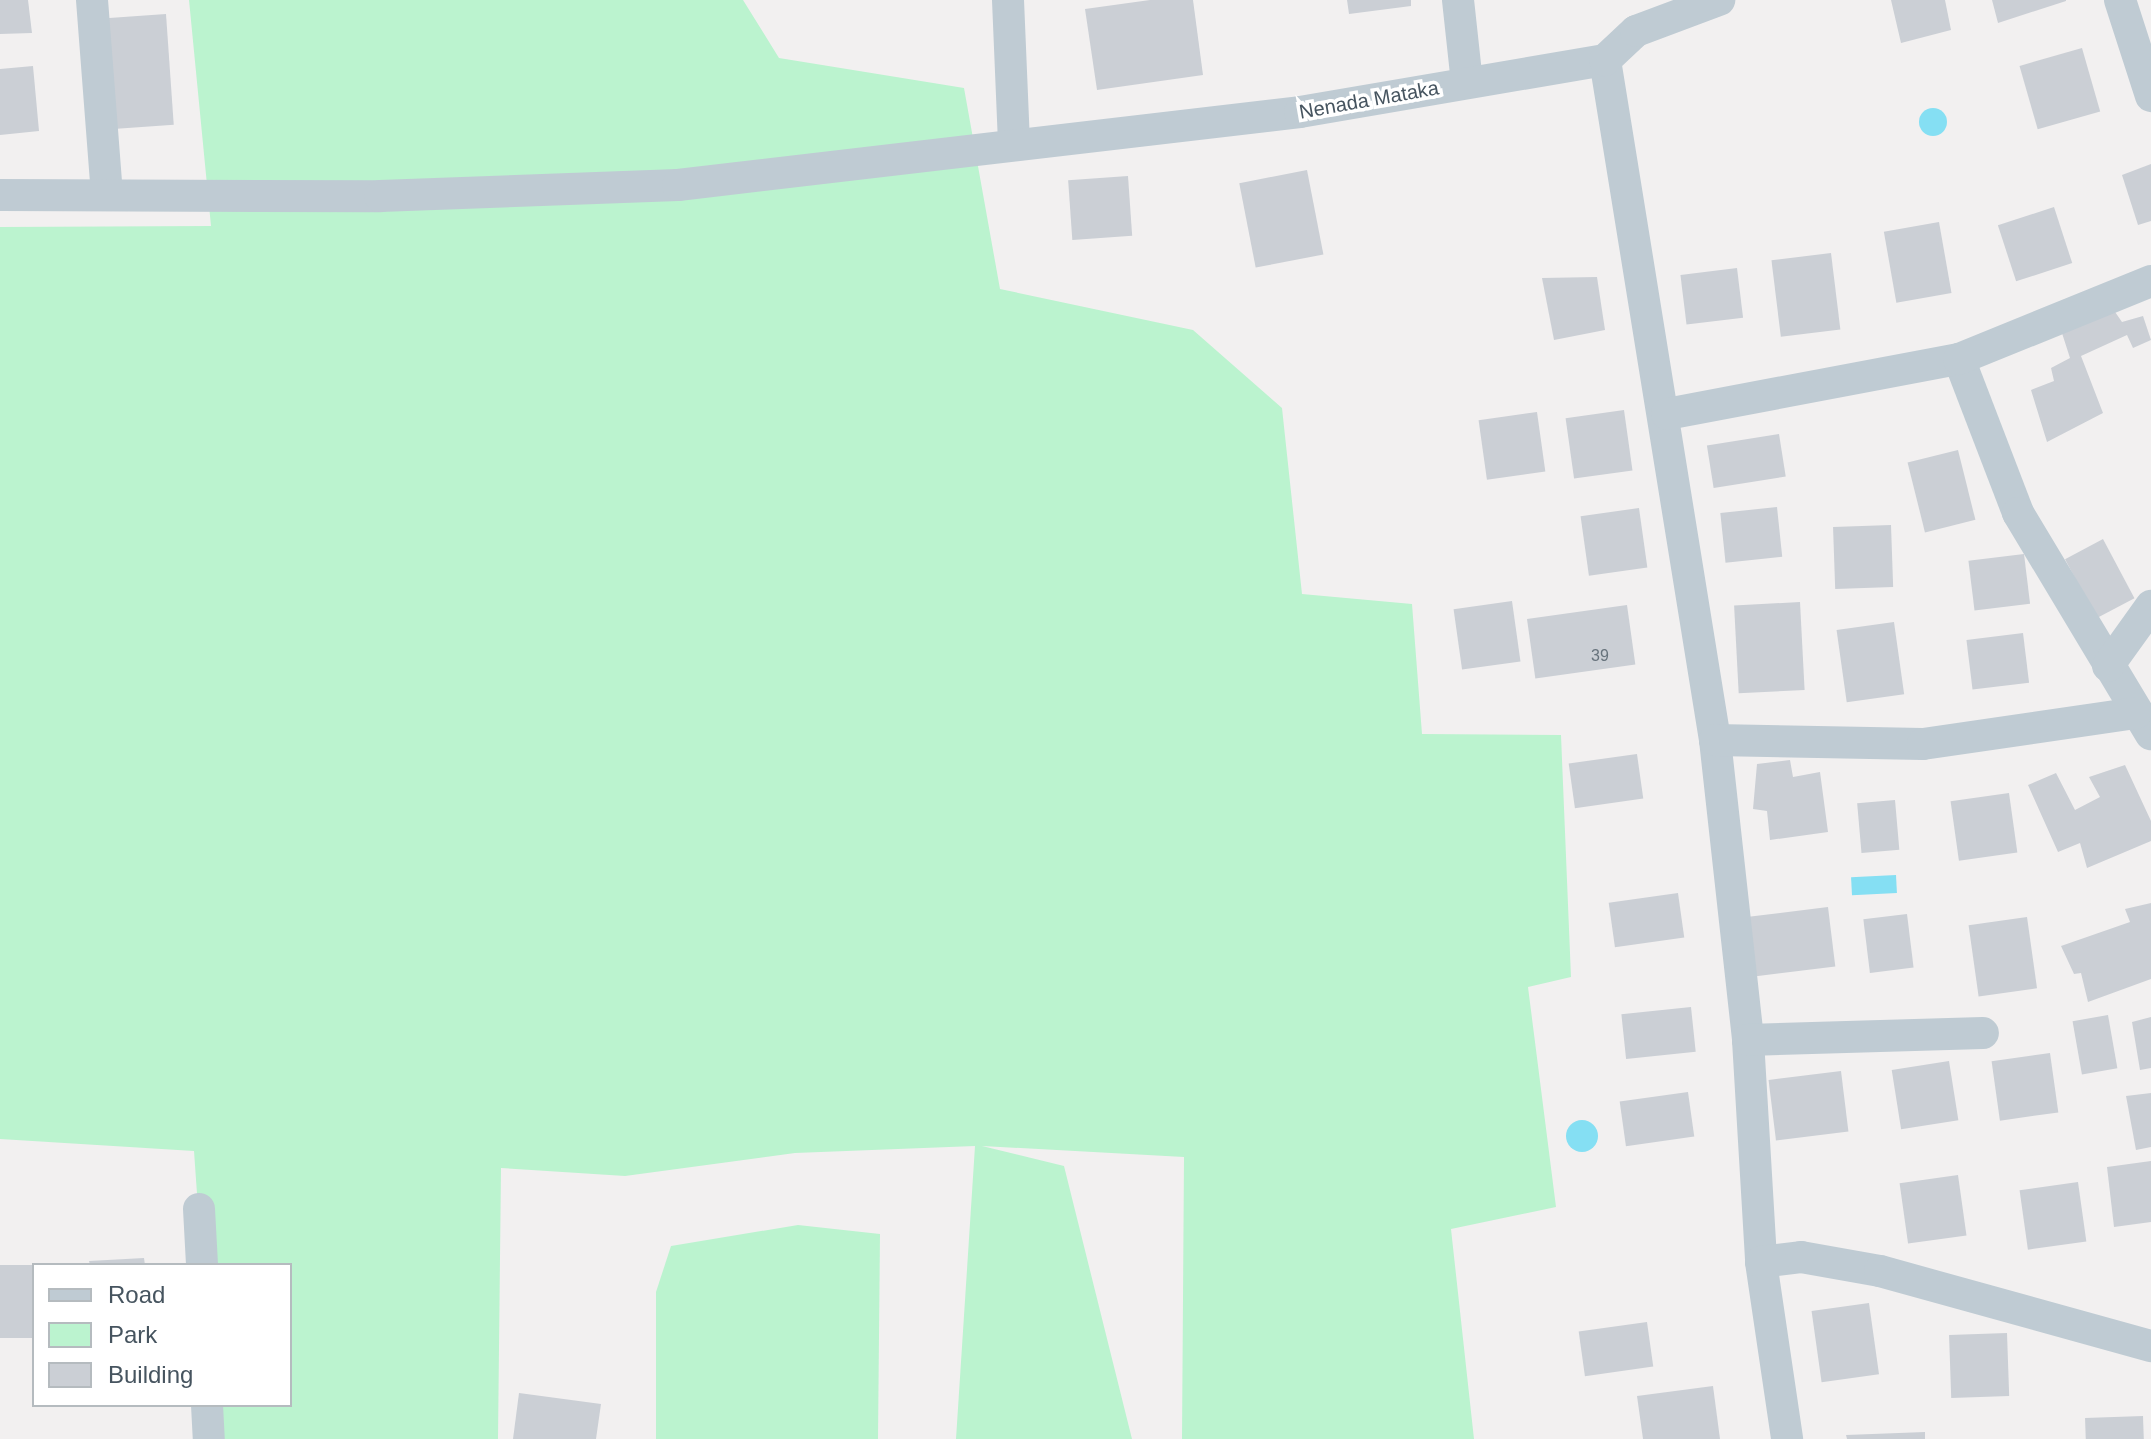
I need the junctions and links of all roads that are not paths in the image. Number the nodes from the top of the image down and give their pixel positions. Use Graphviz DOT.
graph roads {
  1 [pos="92,0"];
  2 [pos="1008,0"];
  3 [pos="1458,0"];
  4 [pos="1719,0"];
  5 [pos="2120,0"];
  6 [pos="1605,60"];
  7 [pos="1467,83"];
  8 [pos="2151,96"];
  9 [pos="1008,144"];
  10 [pos="107,193"];
  11 [pos="0,195"];
  12 [pos="2151,281"];
  13 [pos="1959,359"];
  14 [pos="1667,414"];
  15 [pos="2151,606"];
  16 [pos="2108,666"];
  17 [pos="2144,724"];
  18 [pos="1715,740"];
  19 [pos="1983,1033"];
  20 [pos="1748,1040"];
  21 [pos="199,1209"];
  22 [pos="1761,1262"];
  23 [pos="202,1263"];
  24 [pos="2151,1346"];
  25 [pos="207,1407"];
  26 [pos="209,1439"];
  27 [pos="1787,1439"];
  1 -- 10 [label="street"];
  2 -- 9 [label="street"];
  3 -- 7 [label="street"];
  4 -- 6 [label="street"];
  5 -- 8 [label="street"];
  6 -- 7 [label="street, Nenada Mataka"];
  6 -- 14 [label="street"];
  7 -- 9 [label="street, Nenada Mataka"];
  9 -- 10 [label="street, Nenada Mataka"];
  10 -- 11 [label="street, Nenada Mataka"];
  12 -- 13 [label="street"];
  13 -- 14 [label="street"];
  13 -- 16 [label="street"];
  14 -- 18 [label="street"];
  15 -- 16 [label="street"];
  16 -- 17 [label="street"];
  17 -- 18 [label="street"];
  18 -- 20 [label="street"];
  19 -- 20 [label="street"];
  20 -- 22 [label="street"];
  21 -- 23 [label="street"];
  22 -- 24 [label="street"];
  22 -- 27 [label="street"];
  25 -- 26 [label="street"];
}
